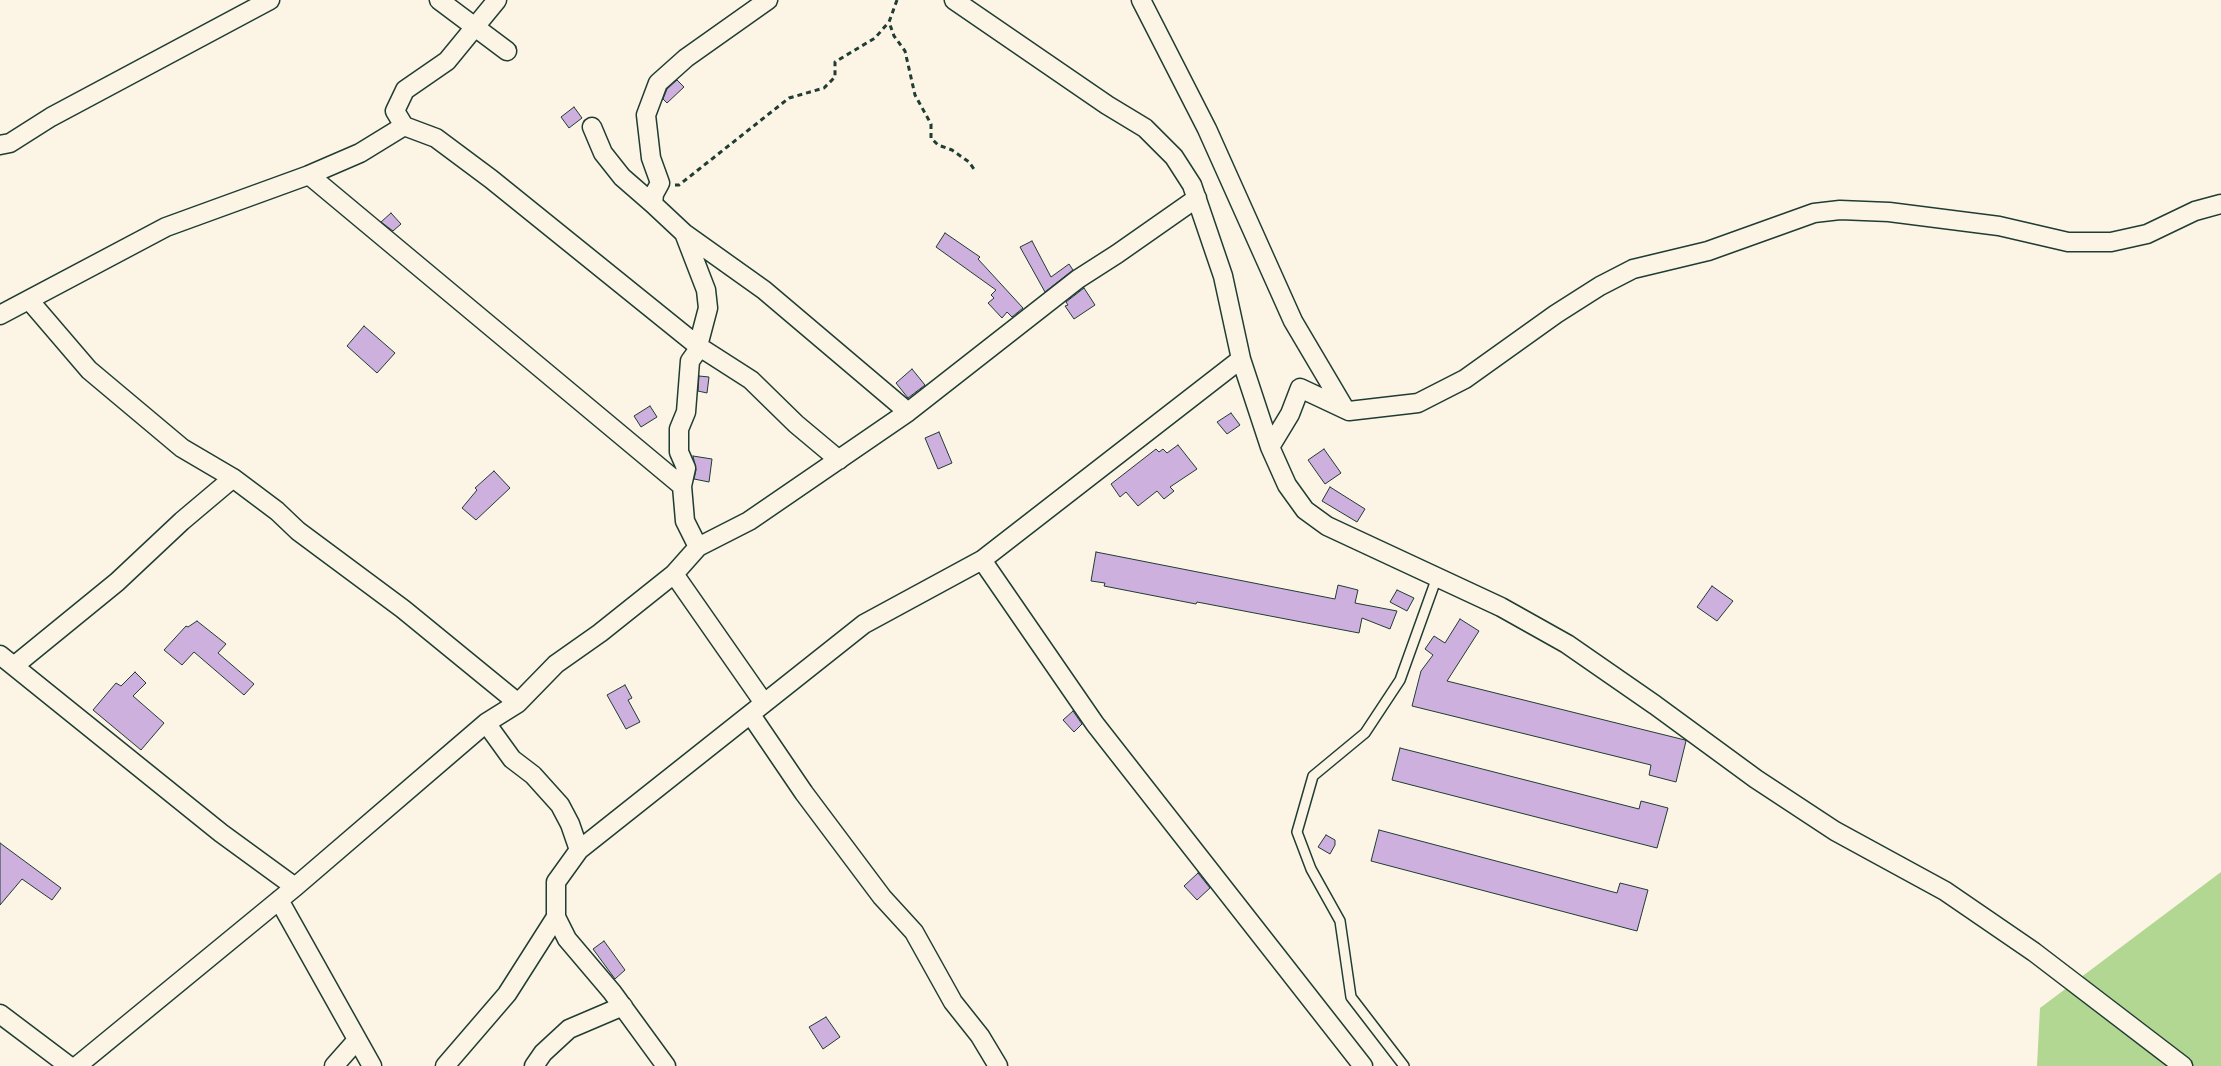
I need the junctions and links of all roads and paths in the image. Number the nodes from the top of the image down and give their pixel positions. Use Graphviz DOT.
graph roads {
  1 [pos="270,0"];
  2 [pos="439,0"];
  3 [pos="497,0"];
  4 [pos="768,0"];
  5 [pos="896,0"];
  6 [pos="954,0"];
  7 [pos="1141,0"];
  8 [pos="889,22"];
  9 [pos="473,27"];
  10 [pos="507,51"];
  11 [pos="404,126"];
  12 [pos="592,127"];
  13 [pos="0,146"];
  14 [pos="976,172"];
  15 [pos="309,175"];
  16 [pos="659,185"];
  17 [pos="1197,198"];
  18 [pos="653,204"];
  19 [pos="2221,204"];
  20 [pos="684,233"];
  21 [pos="29,300"];
  22 [pos="3,309"];
  23 [pos="699,347"];
  24 [pos="1241,359"];
  25 [pos="1345,409"];
  26 [pos="908,412"];
  27 [pos="1270,447"];
  28 [pos="839,460"];
  29 [pos="233,478"];
  30 [pos="682,486"];
  31 [pos="698,547"];
  32 [pos="982,560"];
  33 [pos="674,574"];
  34 [pos="1437,577"];
  35 [pos="0,655"];
  36 [pos="14,666"];
  37 [pos="518,703"];
  38 [pos="757,709"];
  39 [pos="486,723"];
  40 [pos="579,850"];
  41 [pos="295,887"];
  42 [pos="279,900"];
  43 [pos="556,917"];
  44 [pos="623,1006"];
  45 [pos="0,1014"];
  46 [pos="357,1040"];
  47 [pos="69,1066"];
  48 [pos="77,1066"];
  49 [pos="334,1066"];
  50 [pos="372,1066"];
  51 [pos="445,1066"];
  52 [pos="534,1066"];
  53 [pos="666,1066"];
  54 [pos="998,1066"];
  55 [pos="1364,1066"];
  56 [pos="1404,1066"];
  57 [pos="2183,1066"];
  1 -- 13 [label="street"];
  2 -- 9 [label="street"];
  3 -- 9 [label="street"];
  4 -- 16 [label="street"];
  5 -- 8 [label="path"];
  6 -- 17 [label="street"];
  7 -- 25 [label="street"];
  8 -- 14 [label="path"];
  8 -- 16 [label="path"];
  9 -- 10 [label="street"];
  9 -- 11 [label="street"];
  11 -- 15 [label="street"];
  11 -- 23 [label="street"];
  12 -- 18 [label="street"];
  15 -- 21 [label="street"];
  15 -- 30 [label="street"];
  16 -- 18 [label="street"];
  17 -- 24 [label="street"];
  17 -- 26 [label="street"];
  18 -- 20 [label="street"];
  19 -- 25 [label="street"];
  20 -- 23 [label="street"];
  20 -- 26 [label="street"];
  21 -- 22 [label="street"];
  21 -- 29 [label="street"];
  23 -- 28 [label="street"];
  23 -- 30 [label="street"];
  24 -- 27 [label="street"];
  24 -- 32 [label="street"];
  25 -- 27 [label="street"];
  26 -- 28 [label="street"];
  27 -- 34 [label="street"];
  28 -- 31 [label="street"];
  29 -- 36 [label="street"];
  29 -- 37 [label="street"];
  30 -- 31 [label="street"];
  31 -- 33 [label="street"];
  32 -- 38 [label="street"];
  32 -- 55 [label="street"];
  33 -- 37 [label="street"];
  33 -- 38 [label="street"];
  34 -- 56 [label="lane"];
  34 -- 57 [label="street"];
  35 -- 36 [label="street"];
  36 -- 41 [label="street"];
  37 -- 39 [label="street"];
  38 -- 40 [label="street"];
  38 -- 54 [label="street"];
  39 -- 40 [label="street"];
  39 -- 41 [label="street"];
  40 -- 43 [label="street"];
  41 -- 42 [label="street"];
  42 -- 46 [label="street"];
  42 -- 48 [label="street"];
  43 -- 44 [label="street"];
  43 -- 51 [label="street"];
  44 -- 52 [label="street"];
  44 -- 53 [label="street"];
  45 -- 47 [label="street"];
  46 -- 49 [label="street"];
  46 -- 50 [label="street"];
}
